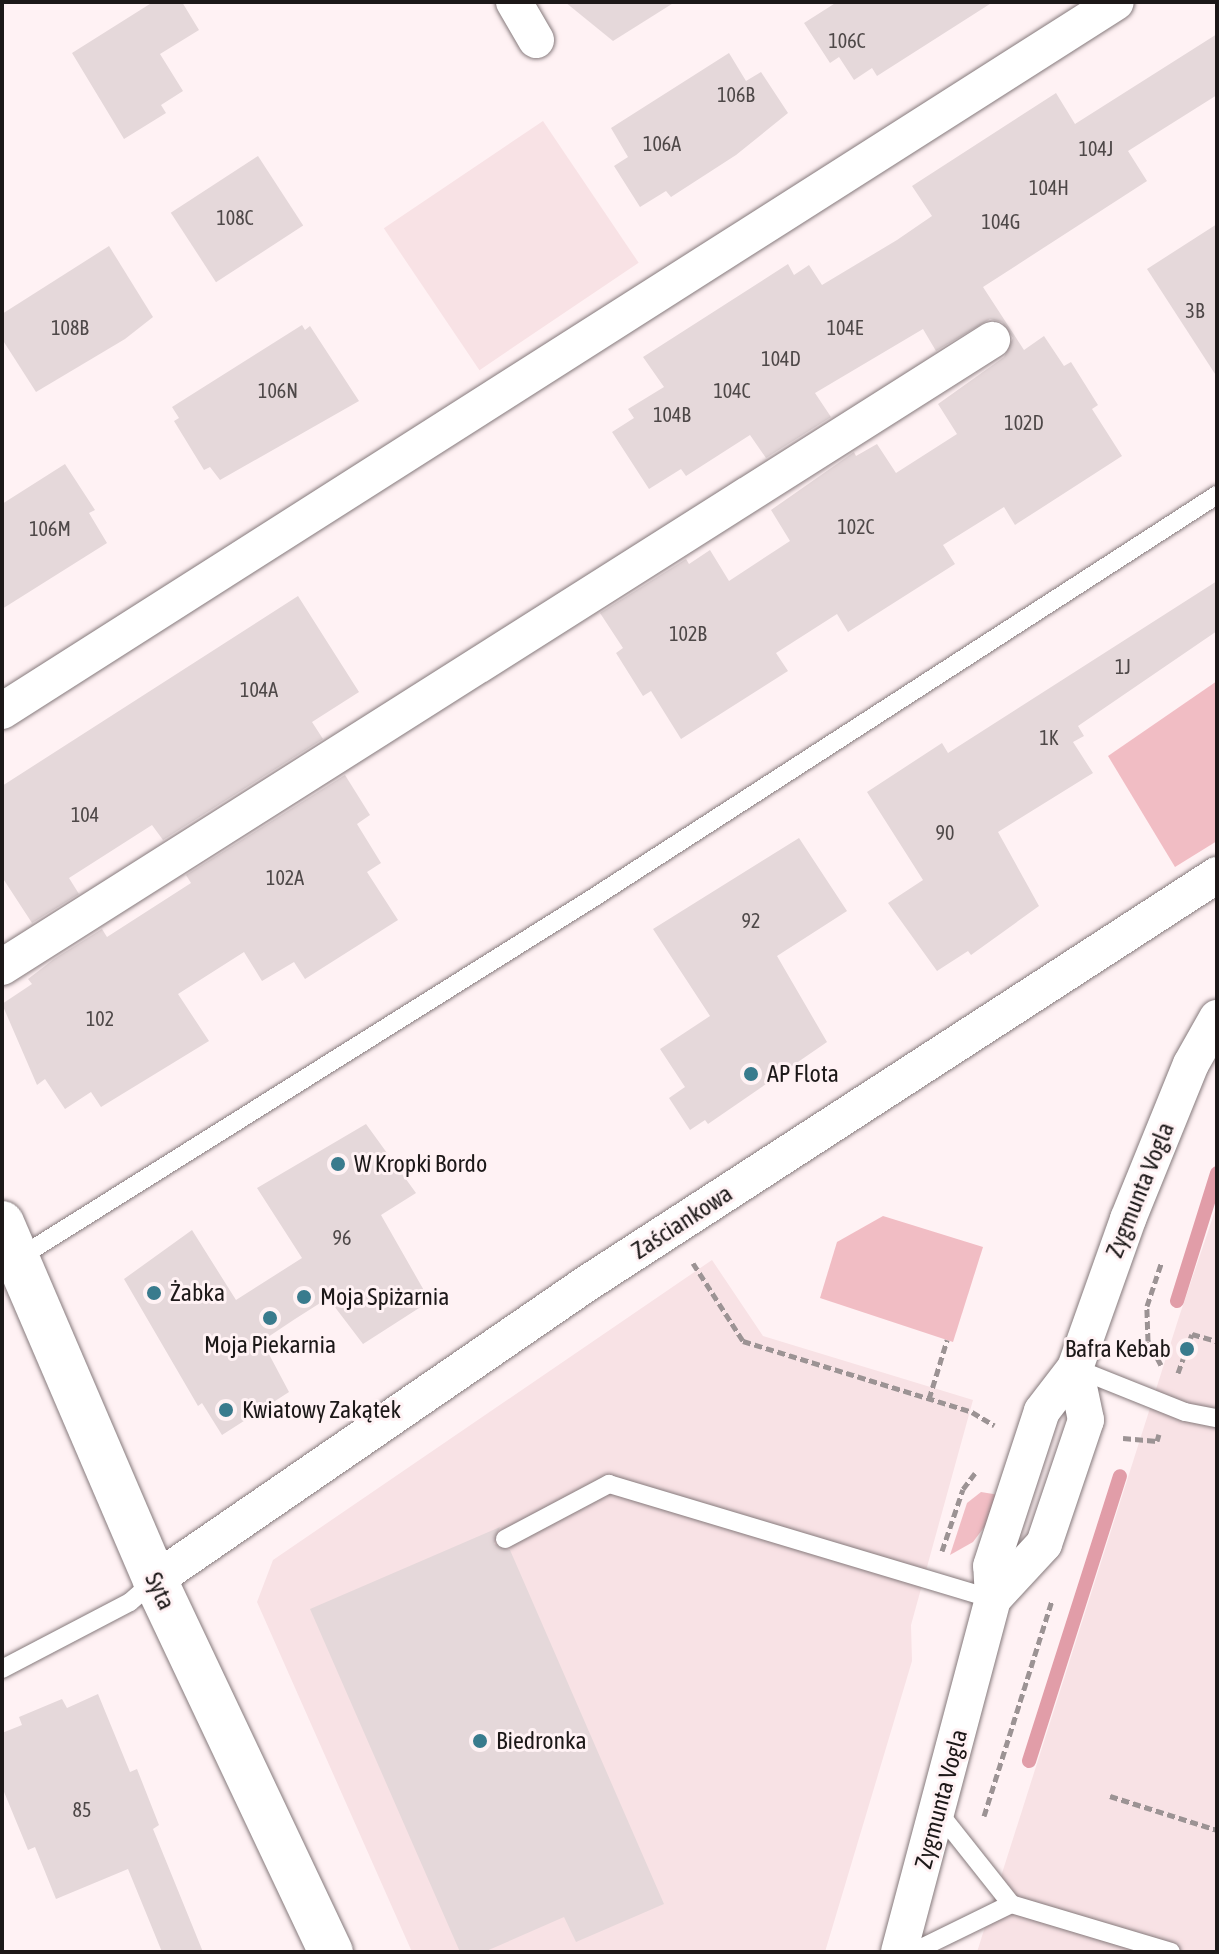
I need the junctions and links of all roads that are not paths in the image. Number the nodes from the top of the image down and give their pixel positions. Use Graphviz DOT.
graph roads {
  1 [pos="514,2"];
  2 [pos="1116,2"];
  3 [pos="536,40"];
  4 [pos="992,340"];
  5 [pos="1217,495"];
  6 [pos="2,711"];
  7 [pos="1217,875"];
  8 [pos="2,967"];
  9 [pos="1217,1018"];
  10 [pos="9,1241"];
  11 [pos="1075,1368"];
  12 [pos="1217,1418"];
  13 [pos="505,1539"];
  14 [pos="155,1580"];
  15 [pos="993,1599"];
  16 [pos="2,1669"];
  17 [pos="939,1813"];
  18 [pos="1011,1904"];
  19 [pos="331,1952"];
  20 [pos="899,1952"];
  21 [pos="913,1952"];
  22 [pos="1171,1952"];
  1 -- 3 [label="street"];
  2 -- 6 [label="street"];
  4 -- 8 [label="street"];
  5 -- 10 [label="lane"];
  7 -- 14 [label="street, Zaściankowa"];
  9 -- 11 [label="street, Zygmunta Vogla"];
  10 -- 14 [label="street, Syta"];
  11 -- 12 [label="lane"];
  11 -- 15 [label="street, Zygmunta Vogla"];
  13 -- 15 [label="lane"];
  14 -- 16 [label="lane"];
  14 -- 19 [label="street, Syta"];
  15 -- 17 [label="street, Zygmunta Vogla"];
  17 -- 18 [label="lane"];
  17 -- 20 [label="street, Zygmunta Vogla"];
  18 -- 21 [label="lane"];
  18 -- 22 [label="lane"];
}
